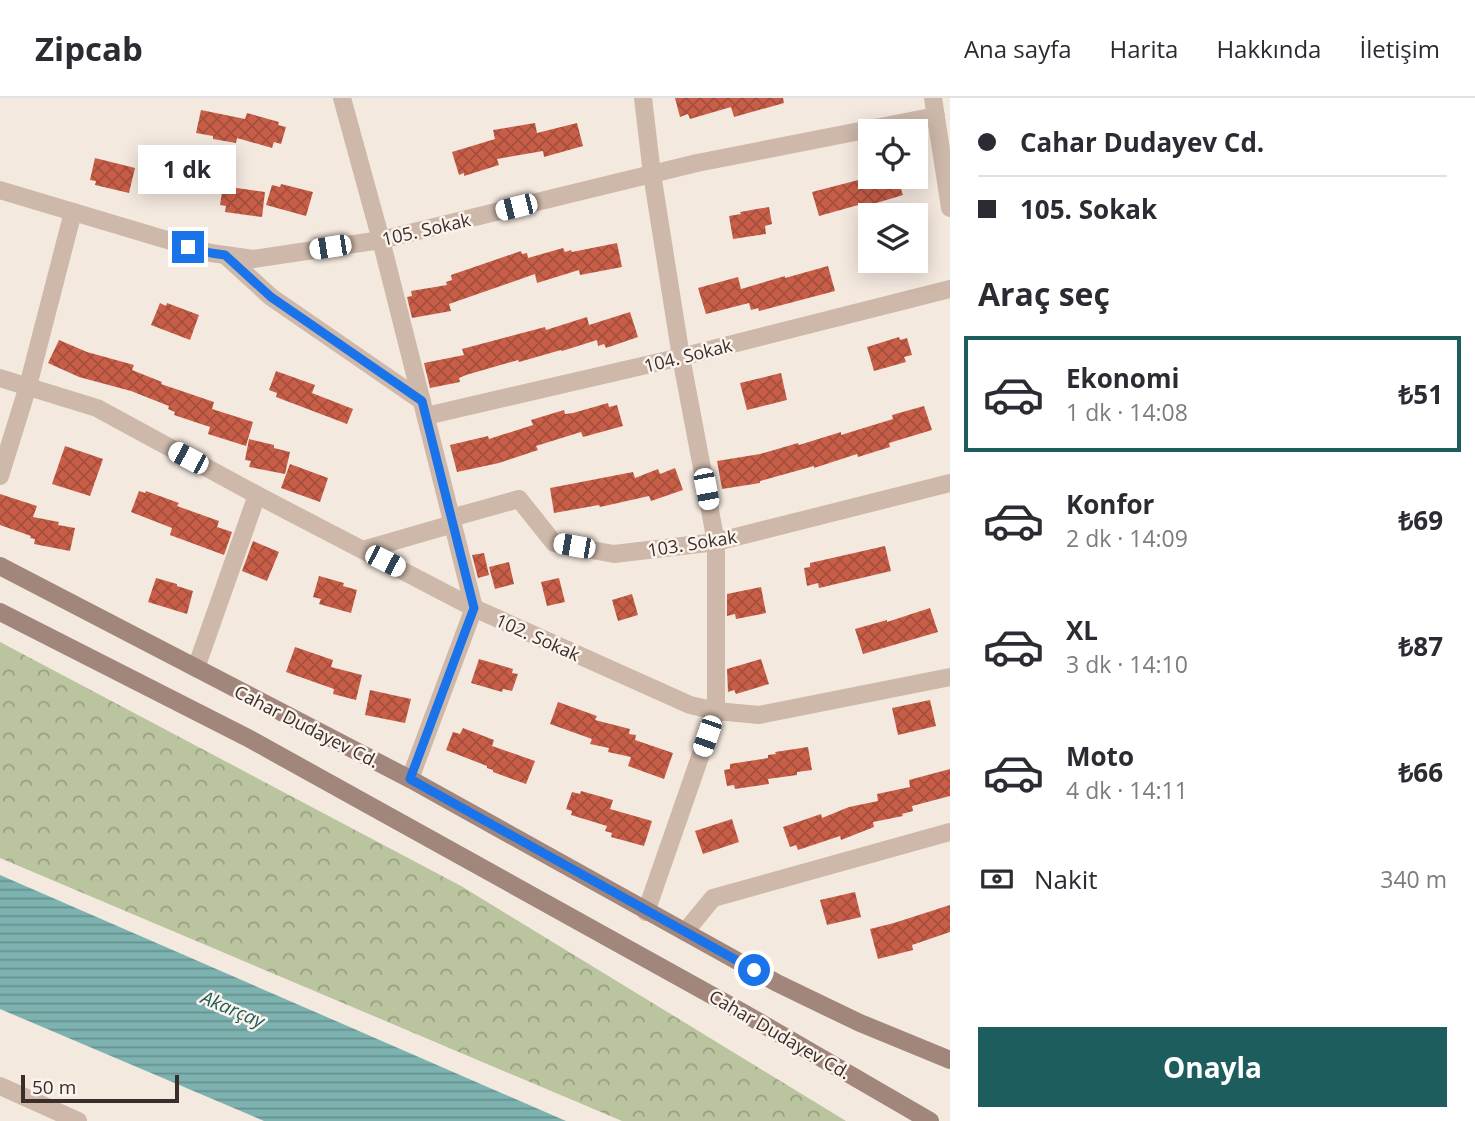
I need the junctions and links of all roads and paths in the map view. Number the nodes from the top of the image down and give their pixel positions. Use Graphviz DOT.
graph roads {
  1 [pos="342,98"];
  2 [pos="643,98"];
  3 [pos="933,98"];
  4 [pos="936,116"];
  5 [pos="944,136"];
  6 [pos="652,174"];
  7 [pos="0,190"];
  8 [pos="950,208"];
  9 [pos="73,212"];
  10 [pos="381,240"];
  11 [pos="225,255"];
  12 [pos="950,289"];
  13 [pos="681,357"];
  14 [pos="0,378"];
  15 [pos="28,386"];
  16 [pos="424,409"];
  17 [pos="0,476"];
  18 [pos="950,483"];
  19 [pos="257,495"];
  20 [pos="452,521"];
  21 [pos="716,542"];
  22 [pos="363,550"];
  23 [pos="0,566"];
  24 [pos="474,608"];
  25 [pos="0,612"];
  26 [pos="196,668"];
  27 [pos="950,677"];
  28 [pos="716,711"];
  29 [pos="410,779"];
  30 [pos="950,832"];
  31 [pos="646,912"];
  32 [pos="685,932"];
  33 [pos="950,1060"];
  34 [pos="0,1086"];
  35 [pos="72,1120"];
  36 [pos="930,1121"];
  1 -- 10 [label="street"];
  2 -- 6 [label="street"];
  3 -- 4 [label="street"];
  4 -- 5 [label="street"];
  4 -- 6 [label="street, 105. Sokak"];
  5 -- 8 [label="street"];
  6 -- 10 [label="street, 105. Sokak"];
  6 -- 13 [label="street"];
  7 -- 9 [label="street, 105. Sokak"];
  9 -- 11 [label="street, 105. Sokak"];
  9 -- 15 [label="street"];
  10 -- 11 [label="street, 105. Sokak"];
  10 -- 16 [label="street"];
  11 -- 16 [label="street"];
  12 -- 13 [label="street, 104. Sokak"];
  13 -- 16 [label="street, 104. Sokak"];
  13 -- 21 [label="street"];
  14 -- 15 [label="street, 102. Sokak"];
  15 -- 17 [label="street"];
  15 -- 19 [label="street, 102. Sokak"];
  16 -- 20 [label="street"];
  18 -- 21 [label="street, 103. Sokak"];
  19 -- 22 [label="street, 102. Sokak"];
  19 -- 26 [label="street"];
  20 -- 21 [label="street, 103. Sokak"];
  20 -- 22 [label="street"];
  20 -- 24 [label="street"];
  21 -- 28 [label="street"];
  22 -- 24 [label="street, 102. Sokak"];
  23 -- 26 [label="main road, Cahar Dudayev Cd."];
  24 -- 28 [label="street, 102. Sokak"];
  24 -- 29 [label="street"];
  25 -- 36 [label="main road, Cahar Dudayev Cd."];
  26 -- 29 [label="main road, Cahar Dudayev Cd."];
  27 -- 28 [label="street, 102. Sokak"];
  28 -- 31 [label="street"];
  29 -- 31 [label="main road, Cahar Dudayev Cd."];
  30 -- 32 [label="street"];
  31 -- 32 [label="main road, Cahar Dudayev Cd."];
  32 -- 33 [label="main road, Cahar Dudayev Cd."];
  34 -- 35 [label="street"];
}
